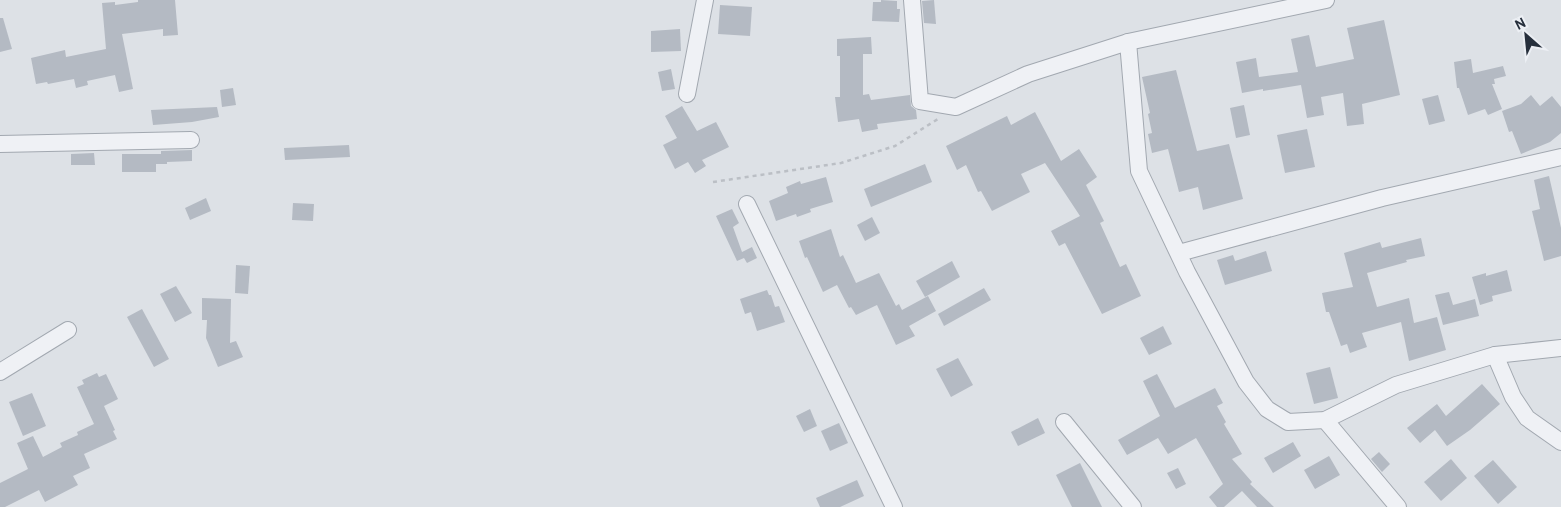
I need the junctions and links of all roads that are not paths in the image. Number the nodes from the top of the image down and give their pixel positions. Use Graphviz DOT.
graph roads {
  1 [pos="705,0"];
  2 [pos="912,0"];
  3 [pos="1326,0"];
  4 [pos="1128,42"];
  5 [pos="687,94"];
  6 [pos="191,140"];
  7 [pos="0,144"];
  8 [pos="1561,157"];
  9 [pos="747,204"];
  10 [pos="1179,253"];
  11 [pos="68,330"];
  12 [pos="1561,348"];
  13 [pos="1495,354"];
  14 [pos="0,372"];
  15 [pos="1325,420"];
  16 [pos="1064,422"];
  17 [pos="1561,442"];
  18 [pos="1388,504"];
  19 [pos="894,507"];
  20 [pos="1133,507"];
  1 -- 5 [label="street"];
  2 -- 4 [label="street"];
  3 -- 4 [label="street"];
  4 -- 10 [label="street"];
  6 -- 7 [label="street"];
  8 -- 10 [label="street"];
  9 -- 19 [label="street"];
  10 -- 15 [label="street"];
  11 -- 14 [label="street"];
  12 -- 13 [label="street"];
  13 -- 15 [label="street"];
  13 -- 17 [label="street"];
  15 -- 18 [label="street"];
  16 -- 20 [label="street"];
}
